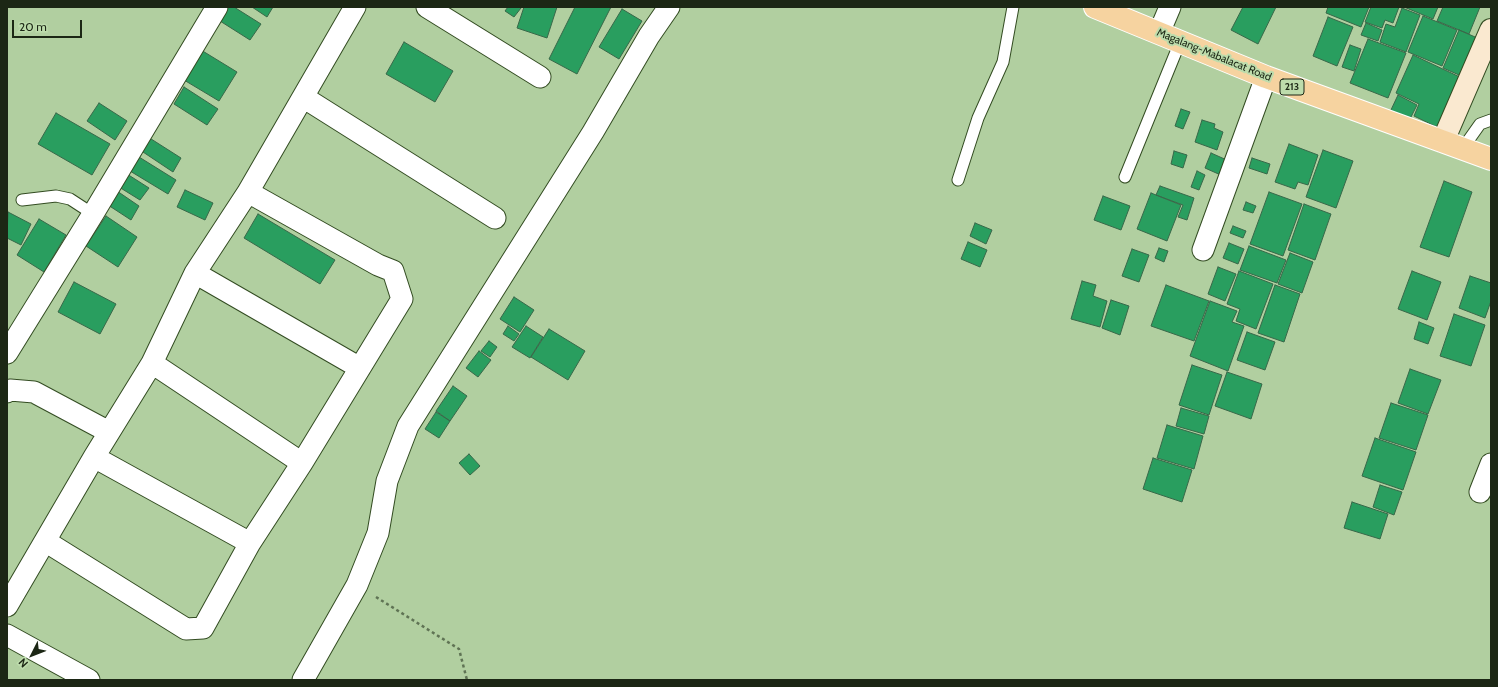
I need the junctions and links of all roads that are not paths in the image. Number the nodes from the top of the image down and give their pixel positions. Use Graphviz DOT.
graph roads {
  1 [pos="217,7"];
  2 [pos="355,7"];
  3 [pos="427,7"];
  4 [pos="669,7"];
  5 [pos="1013,7"];
  6 [pos="1095,7"];
  7 [pos="1170,7"];
  8 [pos="1491,30"];
  9 [pos="1160,33"];
  10 [pos="1180,42"];
  11 [pos="540,77"];
  12 [pos="1266,77"];
  13 [pos="303,97"];
  14 [pos="1491,120"];
  15 [pos="1453,145"];
  16 [pos="1491,159"];
  17 [pos="1125,177"];
  18 [pos="958,180"];
  19 [pos="248,192"];
  20 [pos="22,200"];
  21 [pos="93,214"];
  22 [pos="495,218"];
  23 [pos="1203,250"];
  24 [pos="195,273"];
  25 [pos="7,353"];
  26 [pos="152,363"];
  27 [pos="360,368"];
  28 [pos="7,392"];
  29 [pos="109,432"];
  30 [pos="94,457"];
  31 [pos="302,463"];
  32 [pos="1491,464"];
  33 [pos="1480,492"];
  34 [pos="45,542"];
  35 [pos="250,544"];
  36 [pos="7,606"];
  37 [pos="7,635"];
  38 [pos="88,680"];
  39 [pos="303,680"];
  1 -- 21 [label="street"];
  2 -- 13 [label="street"];
  3 -- 11 [label="street"];
  4 -- 39 [label="street"];
  5 -- 18 [label="lane"];
  6 -- 9 [label="main road, Magalang-Mabalacat Road / 213"];
  7 -- 9 [label="street"];
  8 -- 15 [label="street"];
  9 -- 10 [label="main road, Magalang-Mabalacat Road / 213"];
  10 -- 12 [label="main road, Magalang-Mabalacat Road / 213"];
  10 -- 17 [label="lane"];
  12 -- 15 [label="main road, Magalang-Mabalacat Road / 213"];
  12 -- 23 [label="street"];
  13 -- 19 [label="street"];
  13 -- 22 [label="street"];
  14 -- 15 [label="lane"];
  15 -- 16 [label="main road, Magalang-Mabalacat Road / 213"];
  19 -- 24 [label="street"];
  19 -- 27 [label="street"];
  20 -- 21 [label="lane"];
  21 -- 25 [label="street"];
  24 -- 26 [label="street"];
  24 -- 27 [label="street"];
  26 -- 29 [label="street"];
  26 -- 31 [label="street"];
  27 -- 31 [label="street"];
  28 -- 29 [label="street"];
  29 -- 30 [label="street"];
  30 -- 34 [label="street"];
  30 -- 35 [label="street"];
  31 -- 35 [label="street"];
  32 -- 33 [label="street"];
  34 -- 35 [label="street"];
  34 -- 36 [label="street"];
  37 -- 38 [label="street"];
}
